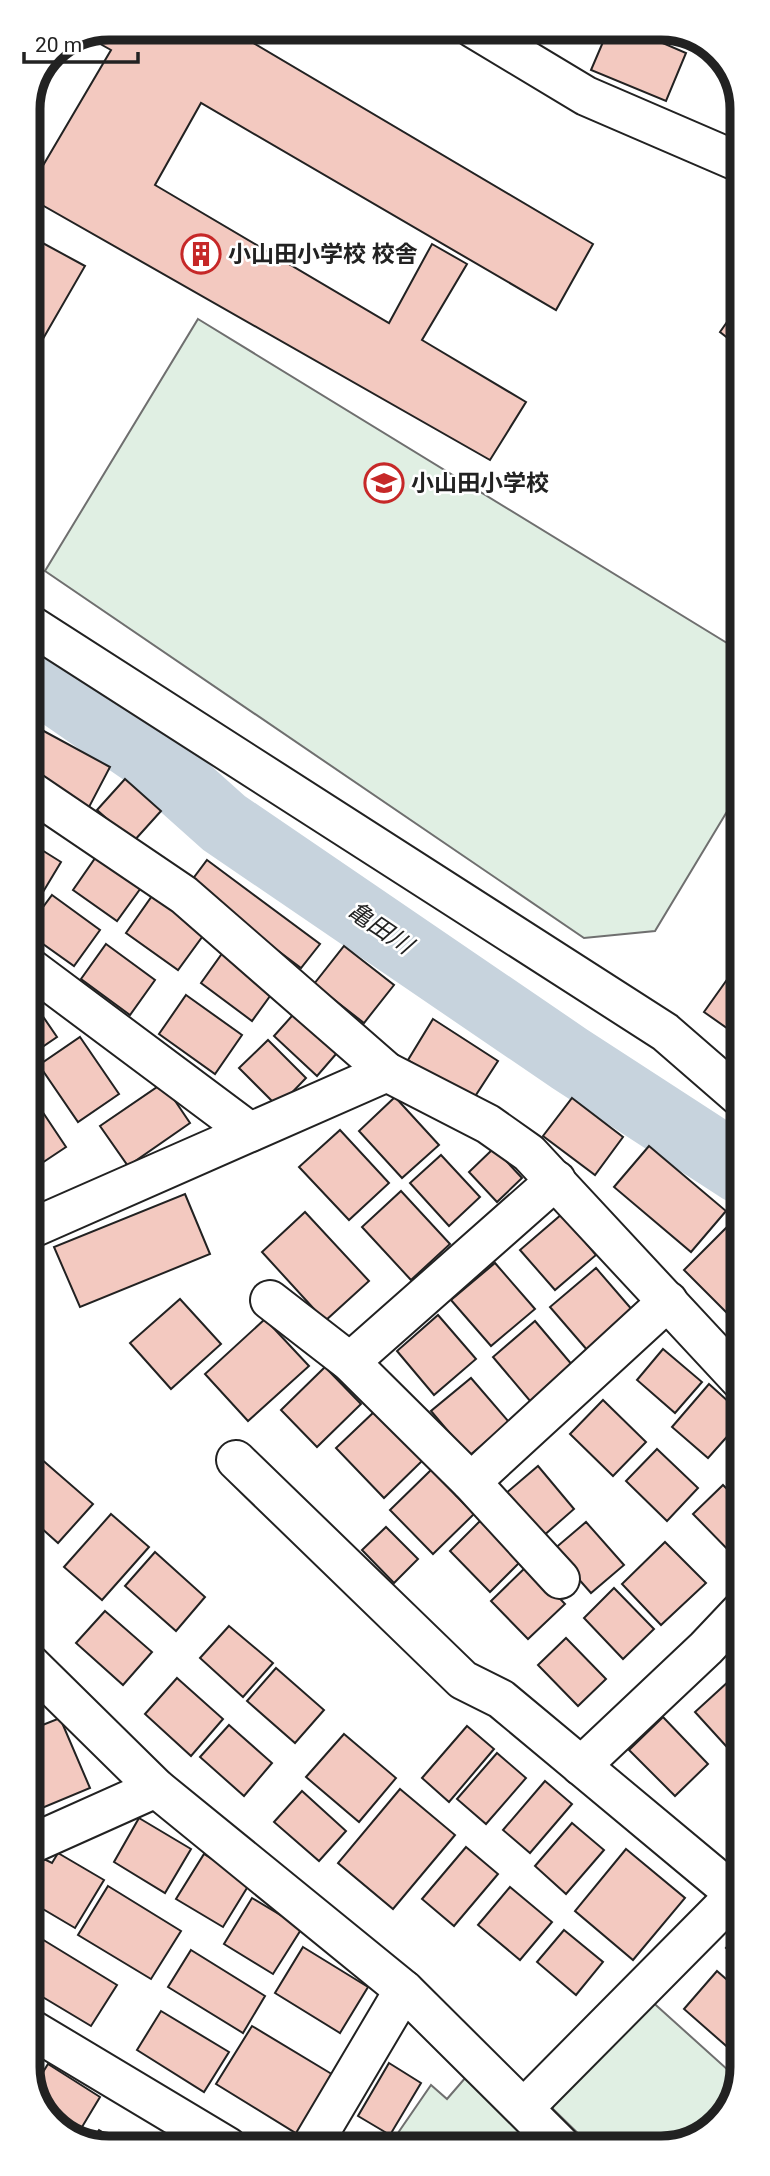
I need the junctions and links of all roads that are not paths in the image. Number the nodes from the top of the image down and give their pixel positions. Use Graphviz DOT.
graph roads {
  1 [pos="493,40"];
  2 [pos="730,158"];
  3 [pos="40,632"];
  4 [pos="40,797"];
  5 [pos="40,975"];
  6 [pos="387,1072"];
  7 [pos="730,1088"];
  8 [pos="250,1132"];
  9 [pos="556,1180"];
  10 [pos="40,1225"];
  11 [pos="270,1300"];
  12 [pos="668,1301"];
  13 [pos="350,1362"];
  14 [pos="730,1369"];
  15 [pos="236,1460"];
  16 [pos="471,1482"];
  17 [pos="560,1579"];
  18 [pos="730,1623"];
  19 [pos="40,1674"];
  20 [pos="581,1766"];
  21 [pos="156,1788"];
  22 [pos="40,1840"];
  23 [pos="730,1885"];
  24 [pos="730,1899"];
  25 [pos="404,1990"];
  26 [pos="40,2034"];
  27 [pos="525,2107"];
  28 [pos="210,2136"];
  29 [pos="318,2136"];
  30 [pos="552,2136"];
  1 -- 2 [label="street"];
  3 -- 7 [label="street"];
  4 -- 6 [label="street"];
  5 -- 8 [label="street"];
  6 -- 8 [label="street"];
  6 -- 9 [label="street"];
  8 -- 10 [label="street"];
  9 -- 12 [label="street"];
  9 -- 13 [label="street"];
  11 -- 13 [label="street"];
  12 -- 14 [label="street"];
  12 -- 16 [label="street"];
  13 -- 16 [label="street"];
  15 -- 20 [label="street"];
  16 -- 17 [label="street"];
  18 -- 20 [label="street"];
  19 -- 21 [label="street"];
  20 -- 23 [label="street"];
  21 -- 22 [label="street"];
  21 -- 25 [label="street"];
  24 -- 27 [label="street"];
  25 -- 27 [label="street"];
  25 -- 29 [label="street"];
  26 -- 28 [label="street"];
  27 -- 30 [label="street"];
}
